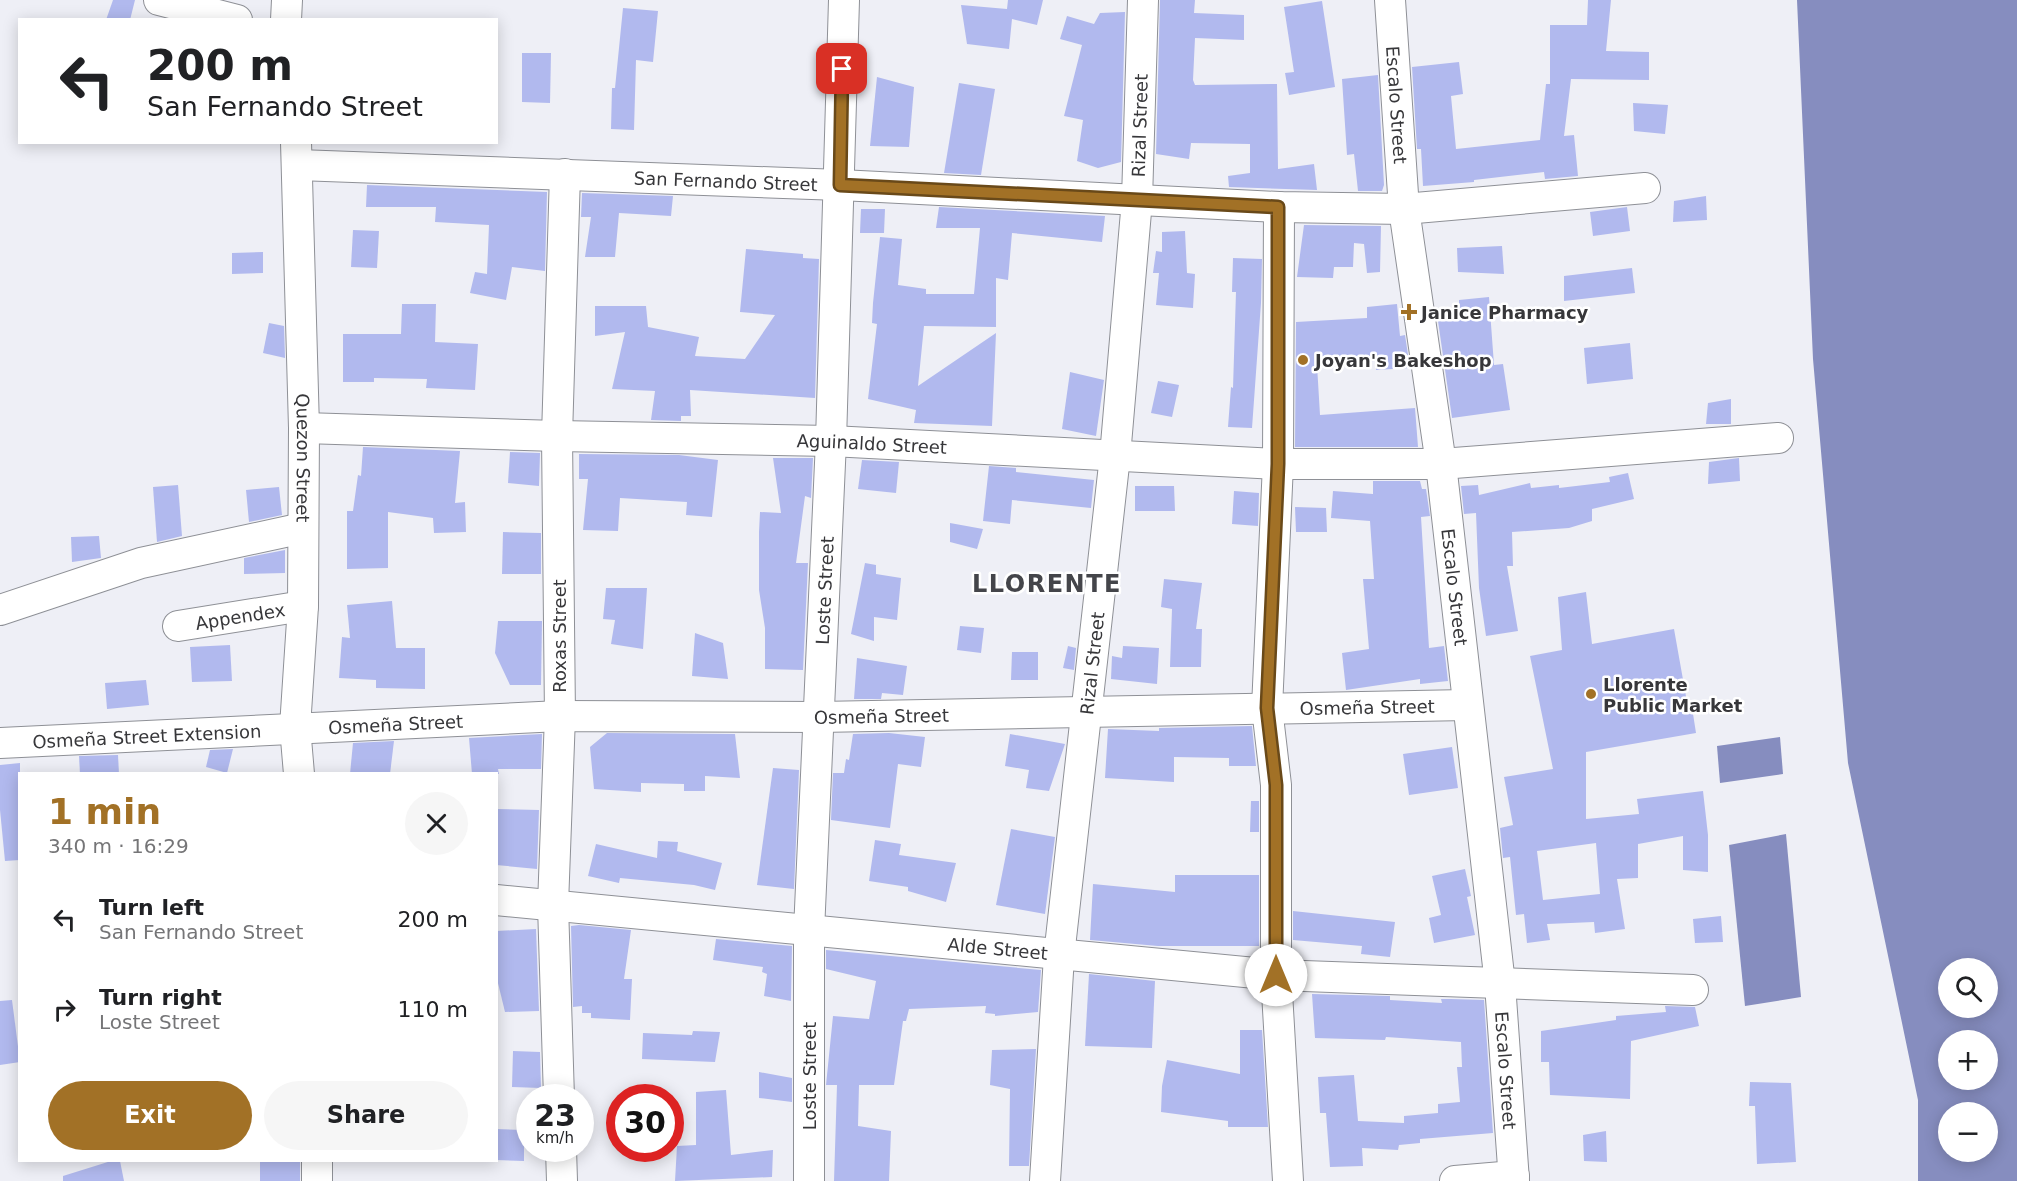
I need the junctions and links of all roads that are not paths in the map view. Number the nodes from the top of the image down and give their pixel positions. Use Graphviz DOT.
graph roads {
  1 [pos="159,0"];
  2 [pos="287,0"];
  3 [pos="844,0"];
  4 [pos="1143,0"];
  5 [pos="1390,0"];
  6 [pos="229,18"];
  7 [pos="286,18"];
  8 [pos="297,154"];
  9 [pos="565,174"];
  10 [pos="840,185"];
  11 [pos="1645,188"];
  12 [pos="1137,200"];
  13 [pos="1278,207"];
  14 [pos="1404,209"];
  15 [pos="304,428"];
  16 [pos="557,436"];
  17 [pos="1778,438"];
  18 [pos="831,441"];
  19 [pos="1115,456"];
  20 [pos="1278,464"];
  21 [pos="1441,464"];
  22 [pos="303,528"];
  23 [pos="303,606"];
  24 [pos="0,610"];
  25 [pos="178,626"];
  26 [pos="1467,705"];
  27 [pos="1267,708"];
  28 [pos="1085,713"];
  29 [pos="560,716"];
  30 [pos="819,717"];
  31 [pos="295,727"];
  32 [pos="0,743"];
  33 [pos="299,772"];
  34 [pos="498,900"];
  35 [pos="553,905"];
  36 [pos="809,931"];
  37 [pos="1059,956"];
  38 [pos="1276,975"];
  39 [pos="1500,984"];
  40 [pos="1693,990"];
  41 [pos="559,1084"];
  42 [pos="317,1162"];
  43 [pos="561,1162"];
  44 [pos="1514,1178"];
  45 [pos="317,1181"];
  46 [pos="562,1181"];
  47 [pos="809,1181"];
  48 [pos="1045,1181"];
  49 [pos="1288,1181"];
  50 [pos="1455,1181"];
  1 -- 6 [label="street"];
  2 -- 7 [label="street"];
  3 -- 10 [label="street, Loste Street"];
  4 -- 12 [label="street, Rizal Street"];
  5 -- 14 [label="street, Escalo Street"];
  8 -- 9 [label="street, San Fernando Street"];
  8 -- 15 [label="street, Quezon Street"];
  9 -- 10 [label="street, San Fernando Street"];
  9 -- 16 [label="street, Roxas Street"];
  10 -- 12 [label="street, San Fernando Street"];
  10 -- 18 [label="street, Loste Street"];
  11 -- 14 [label="street, San Fernando Street"];
  12 -- 13 [label="street, San Fernando Street"];
  12 -- 19 [label="street, Rizal Street"];
  13 -- 14 [label="street, San Fernando Street"];
  13 -- 20 [label="street"];
  14 -- 21 [label="street, Escalo Street"];
  15 -- 16 [label="street, Aguinaldo Street"];
  15 -- 22 [label="street, Quezon Street"];
  16 -- 18 [label="street, Aguinaldo Street"];
  16 -- 29 [label="street, Roxas Street"];
  17 -- 21 [label="street, Aguinaldo Street"];
  18 -- 19 [label="street, Aguinaldo Street"];
  18 -- 30 [label="street, Loste Street"];
  19 -- 20 [label="street, Aguinaldo Street"];
  19 -- 28 [label="street, Rizal Street"];
  20 -- 21 [label="street, Aguinaldo Street"];
  20 -- 27 [label="street"];
  21 -- 26 [label="street, Escalo Street"];
  22 -- 23 [label="street, Quezon Street"];
  22 -- 24 [label="street"];
  23 -- 25 [label="street, Appendex"];
  23 -- 31 [label="street, Quezon Street"];
  26 -- 27 [label="street, Osmeña Street"];
  26 -- 39 [label="street, Escalo Street"];
  27 -- 28 [label="street, Osmeña Street"];
  27 -- 38 [label="street"];
  28 -- 30 [label="street, Osmeña Street"];
  28 -- 37 [label="street, Rizal Street"];
  29 -- 30 [label="street, Osmeña Street"];
  29 -- 31 [label="street, Osmeña Street"];
  29 -- 35 [label="street, Roxas Street"];
  30 -- 36 [label="street, Loste Street"];
  31 -- 32 [label="street, Osmeña Street Extension"];
  31 -- 33 [label="street, Quezon Street"];
  34 -- 35 [label="street, Alde Street"];
  35 -- 36 [label="street, Alde Street"];
  35 -- 41 [label="street, Roxas Street"];
  36 -- 37 [label="street, Alde Street"];
  36 -- 47 [label="street, Loste Street"];
  37 -- 38 [label="street, Alde Street"];
  37 -- 48 [label="street, Rizal Street"];
  38 -- 39 [label="street, Alde Street"];
  38 -- 49 [label="street"];
  39 -- 40 [label="street, Alde Street"];
  39 -- 44 [label="street, Escalo Street"];
  42 -- 45 [label="street"];
  43 -- 46 [label="street"];
  44 -- 50 [label="street"];
}
